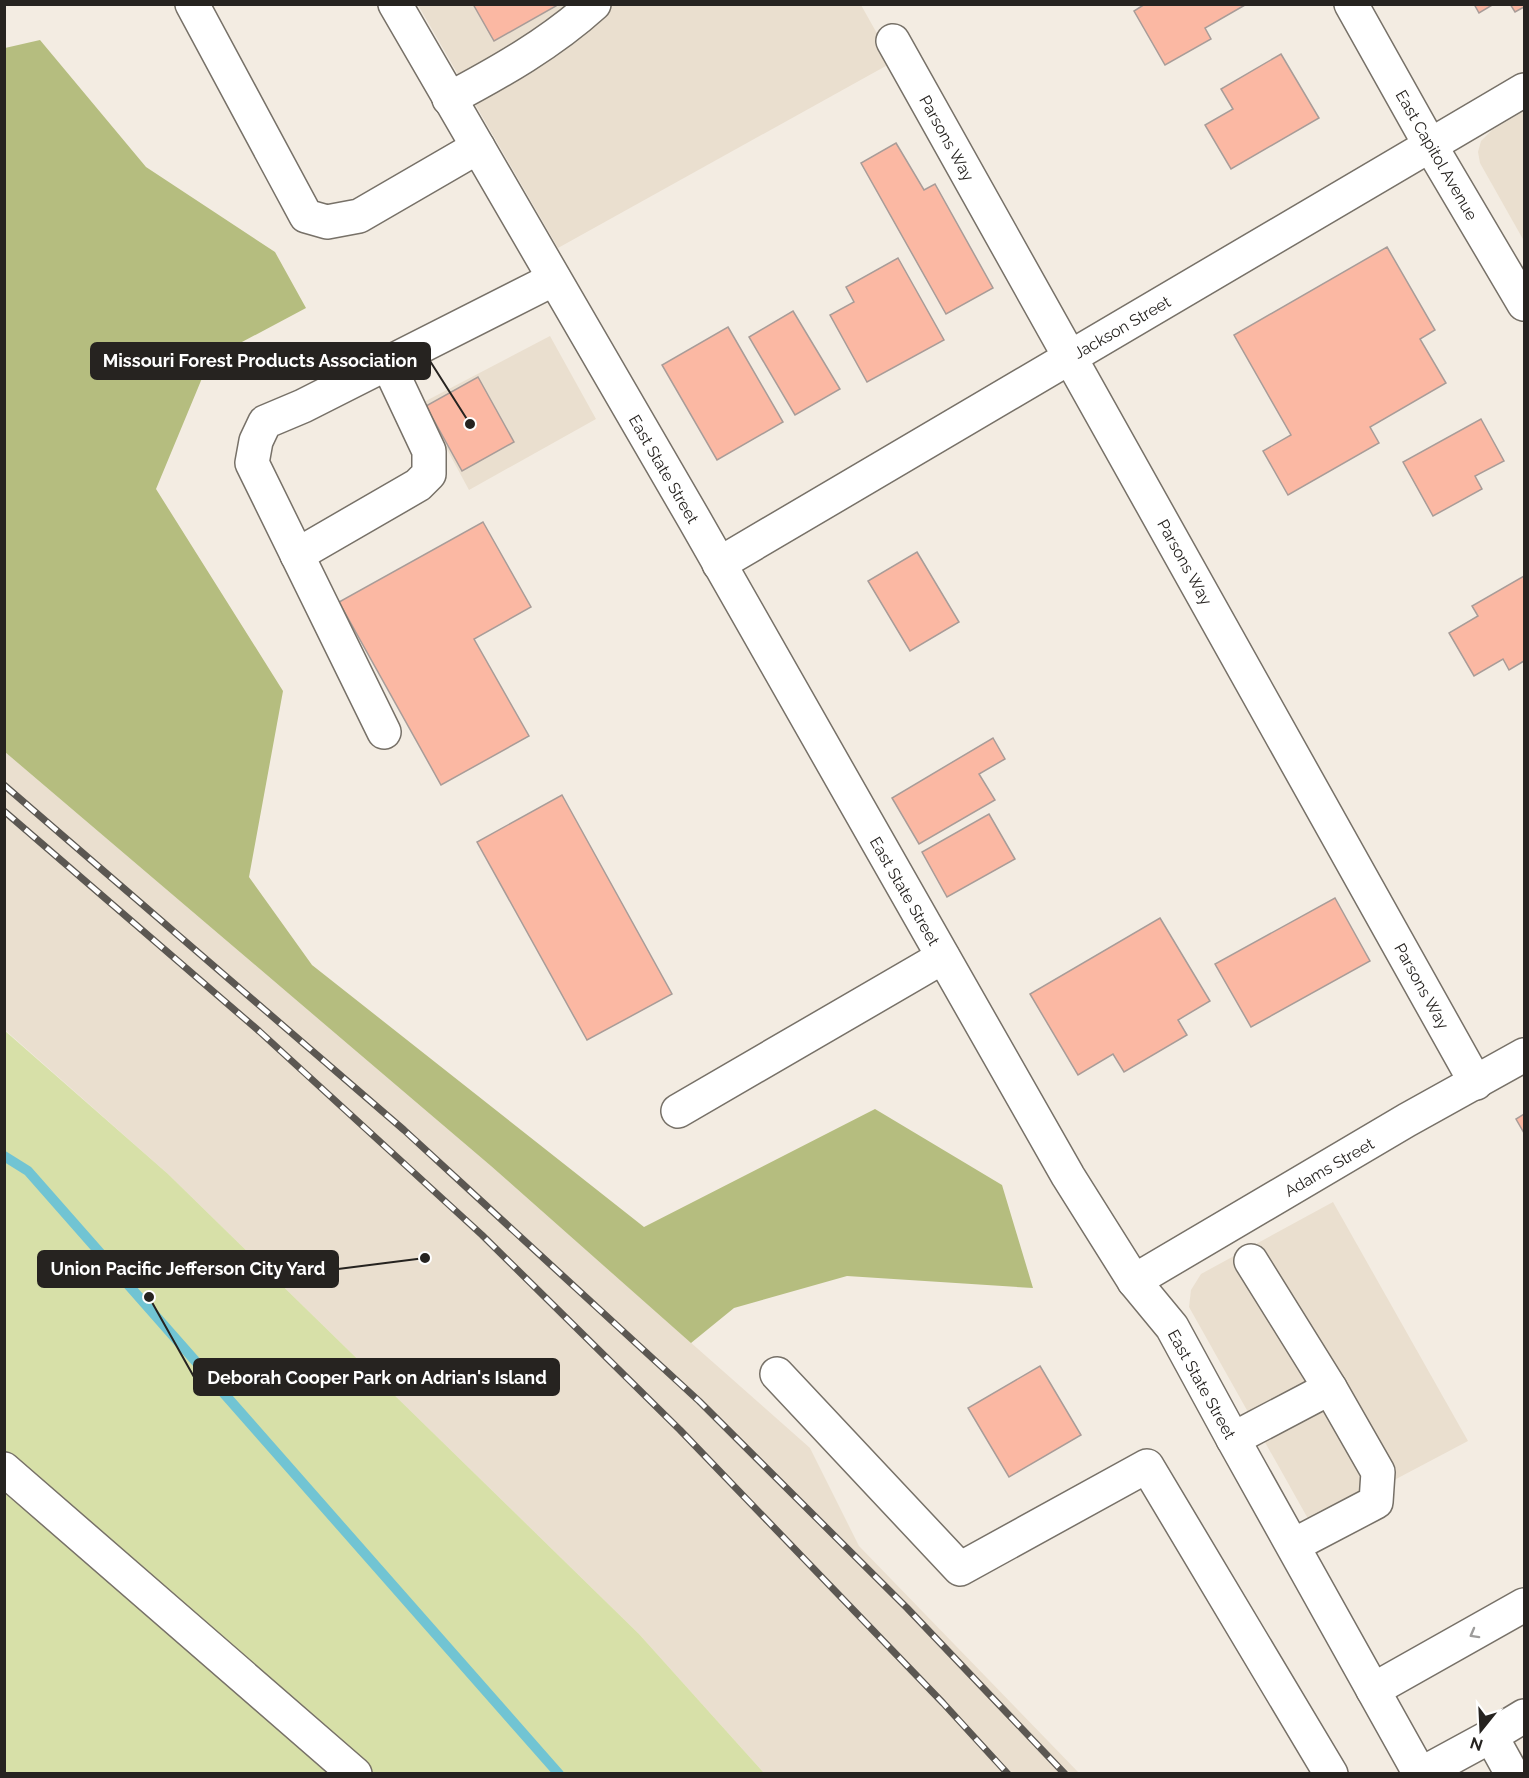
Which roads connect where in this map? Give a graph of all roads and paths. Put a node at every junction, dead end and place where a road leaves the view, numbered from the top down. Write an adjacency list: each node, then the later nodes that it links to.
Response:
1 (192, 4): 9 (street)
2 (395, 4): 7 (street, East State Street)
3 (594, 4): 7 (street)
4 (1351, 4): 8 (street, East Capitol Avenue)
5 (893, 41): 12 (street, Parsons Way)
6 (1524, 90): 8 (street, Jackson Street)
7 (449, 99): 9 (street, East State Street)
8 (1430, 145): 11 (street, East Capitol Avenue); 12 (street, Jackson Street)
9 (478, 147): 10 (street, East State Street)
10 (554, 279): 13 (street); 15 (street, East State Street)
11 (1524, 304)
12 (1070, 358): 15 (street, Jackson Street); 19 (street, Parsons Way)
13 (388, 364): 14 (street); 14 (street)
14 (297, 555): 16 (street)
15 (719, 564): 17 (street, East State Street)
16 (384, 732)
17 (943, 957): 20 (street); 22 (street, East State Street)
18 (1524, 1055): 19 (street, Adams Street)
19 (1476, 1083): 22 (street, Adams Street)
20 (678, 1111)
21 (1251, 1262): 24 (street)
22 (1134, 1281): 25 (street, East State Street)
23 (777, 1374): 33 (street)
24 (1330, 1388): 25 (street); 27 (street)
25 (1233, 1439): 27 (street, East State Street)
26 (4, 1469): 32 (street)
27 (1294, 1545): 29 (street, East State Street)
28 (1524, 1605): 29 (street, one-way to 29)
29 (1373, 1690): 34 (street, East State Street)
30 (1524, 1716): 31 (street)
31 (1491, 1736): 34 (street); 35 (street)
32 (356, 1773)
33 (1331, 1773)
34 (1420, 1773)
35 (1512, 1773)

